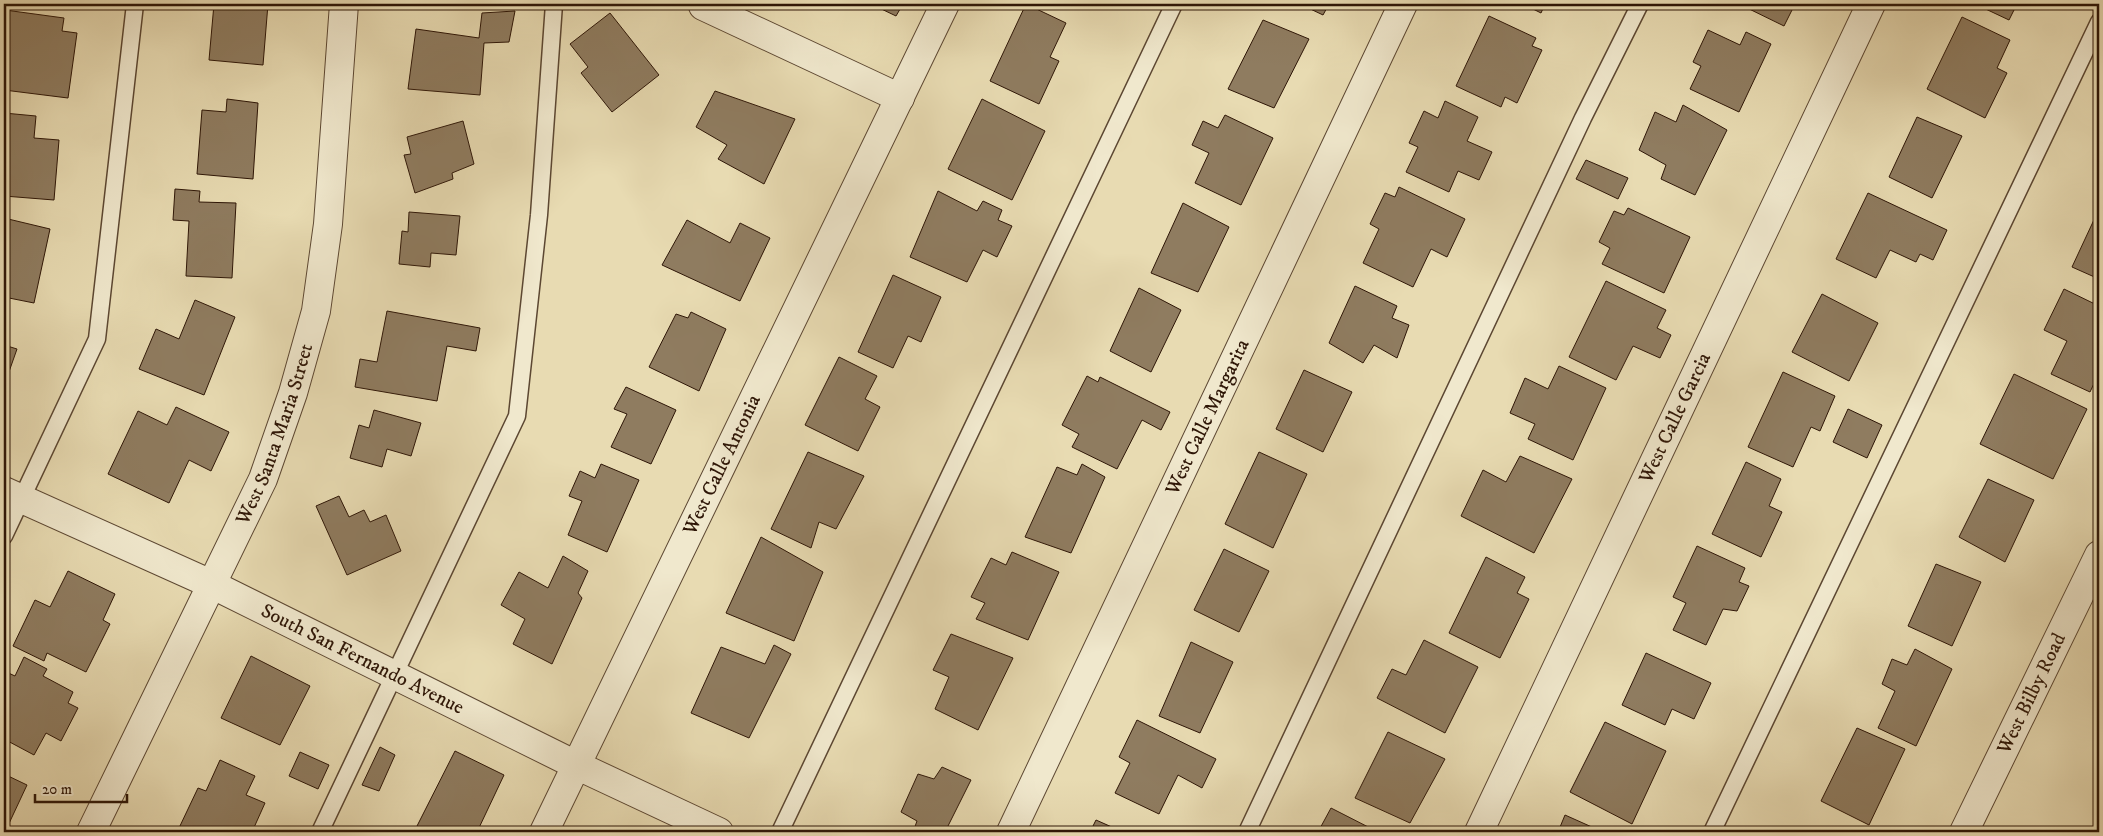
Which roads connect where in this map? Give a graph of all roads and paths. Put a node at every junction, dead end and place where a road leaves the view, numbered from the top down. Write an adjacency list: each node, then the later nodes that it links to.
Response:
1 (135, 4): 12 (lane)
2 (344, 4): 15 (street, West Santa Maria Street)
3 (554, 4): 16 (lane)
4 (944, 4): 11 (street, West Calle Antonia)
5 (1174, 4): 22 (lane)
6 (1403, 4): 23 (street, West Calle Margarita)
7 (1640, 4): 24 (lane)
8 (1870, 4): 25 (street, West Calle Garcia)
9 (703, 6): 11 (street)
10 (2099, 22): 26 (lane)
11 (900, 98): 17 (street, West Calle Antonia)
12 (13, 495): 13 (lane); 15 (street, South San Fernando Avenue)
13 (4, 536)
14 (2099, 555): 27 (street, West Bilby Road)
15 (211, 584): 16 (street, South San Fernando Avenue); 18 (street, West Santa Maria Street)
16 (394, 675): 17 (street, South San Fernando Avenue); 19 (lane)
17 (576, 765): 20 (street, West Calle Antonia); 21 (street, South San Fernando Avenue)
18 (91, 832)
19 (320, 832)
20 (544, 832)
21 (719, 832)
22 (780, 832)
23 (1011, 832)
24 (1247, 832)
25 (1478, 832)
26 (1712, 832)
27 (1964, 832)

